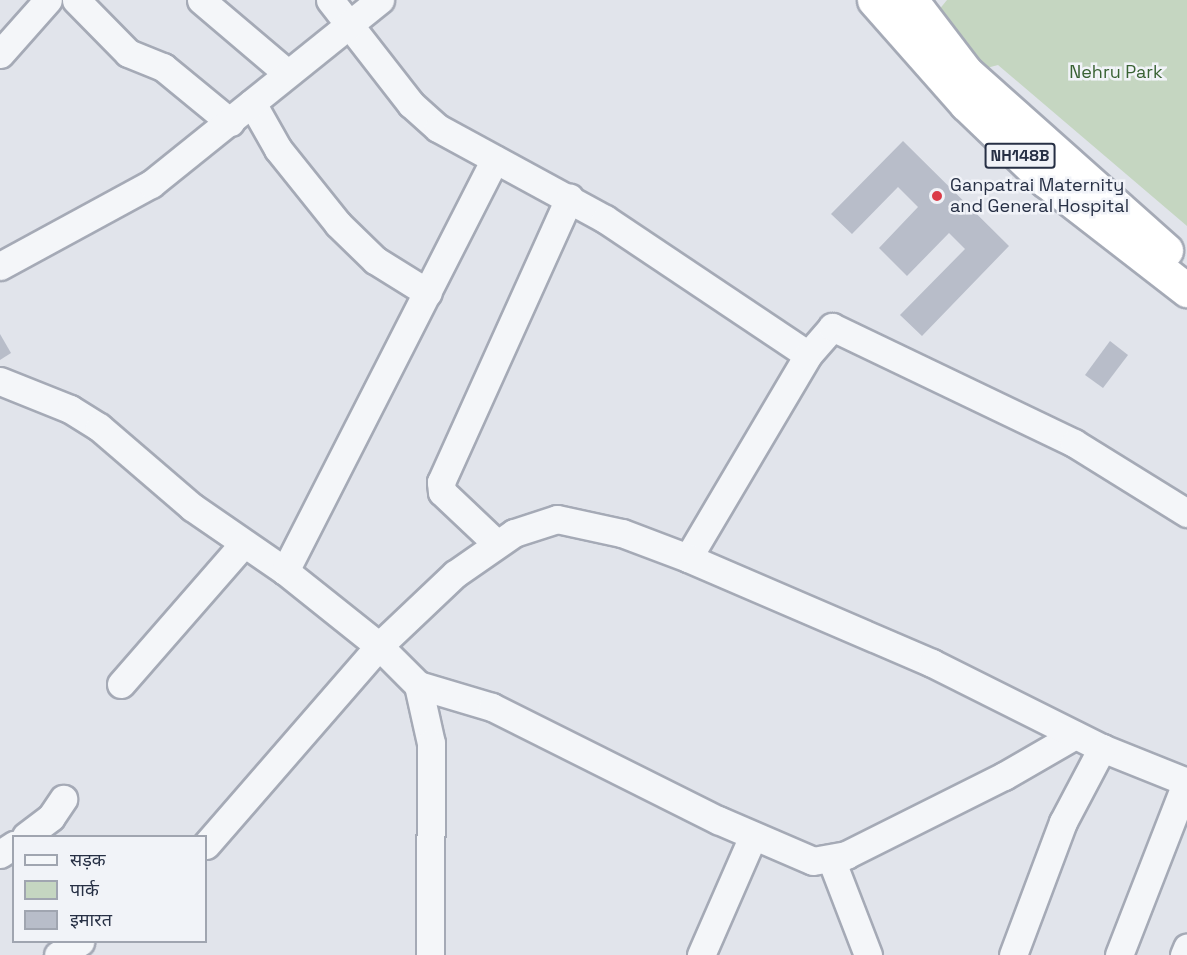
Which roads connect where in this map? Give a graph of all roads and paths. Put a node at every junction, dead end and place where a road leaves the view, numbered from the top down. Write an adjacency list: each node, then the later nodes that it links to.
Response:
1 (48, 0): 9 (street)
2 (76, 0): 12 (street)
3 (201, 0): 10 (street)
4 (330, 0): 8 (street)
5 (380, 0): 8 (street)
6 (874, 0): 17 (highway, NH148B)
7 (910, 0): 16 (highway, NH148B)
8 (348, 23): 10 (street); 13 (street)
9 (0, 54)
10 (287, 73): 11 (street)
11 (252, 104): 12 (street); 18 (street)
12 (230, 123): 15 (street)
13 (495, 159): 14 (street); 18 (street)
14 (569, 198): 19 (street); 22 (street)
15 (0, 266)
16 (1187, 269)
17 (1187, 290)
18 (428, 293): 25 (street)
19 (808, 355): 21 (street); 24 (street)
20 (0, 381): 23 (street)
21 (1187, 513)
22 (496, 543): 24 (street); 26 (street)
23 (243, 544): 25 (street); 27 (street)
24 (688, 558): 29 (street)
25 (285, 571): 26 (street)
26 (379, 646): 28 (street); 35 (street)
27 (121, 684)
28 (418, 685): 34 (street); 40 (street)
29 (1075, 735): 30 (street); 36 (street)
30 (1102, 748): 31 (street); 43 (street)
31 (1187, 782): 44 (street)
32 (63, 799): 33 (street)
33 (28, 835)
34 (753, 836): 36 (street); 41 (street)
35 (207, 844)
36 (831, 860): 42 (street)
37 (77, 943): 39 (street)
38 (1187, 948): 45 (street)
39 (58, 955)
40 (430, 955)
41 (701, 955)
42 (868, 955)
43 (1013, 955)
44 (1119, 955)
45 (1184, 955)

